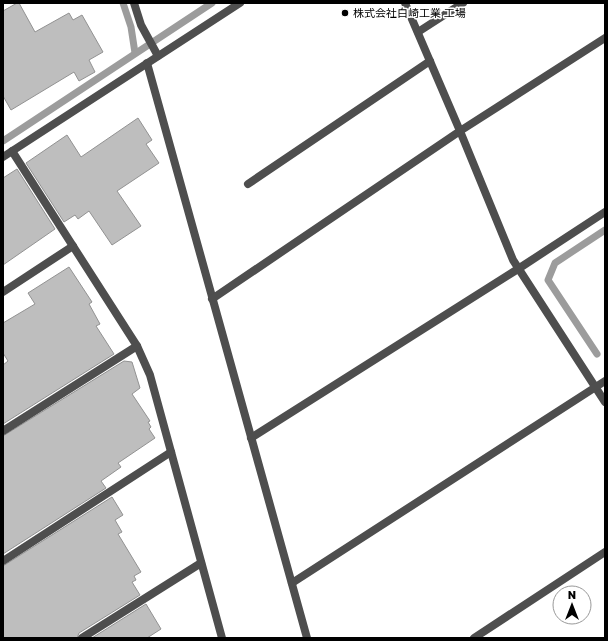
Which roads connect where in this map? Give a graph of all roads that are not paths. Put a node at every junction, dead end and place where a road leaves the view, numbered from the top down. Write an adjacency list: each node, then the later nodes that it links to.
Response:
1 (134, 3): 7 (street)
2 (240, 3): 7 (street)
3 (406, 3): 5 (street)
4 (463, 3): 5 (street)
5 (418, 32): 8 (street)
6 (605, 38): 10 (street)
7 (156, 53): 9 (street)
8 (430, 62): 10 (street); 13 (street)
9 (147, 63): 11 (street); 18 (street)
10 (460, 131): 16 (street); 18 (street)
11 (12, 151): 12 (street); 15 (street)
12 (3, 157)
13 (248, 184)
14 (605, 212): 16 (street)
15 (73, 246): 17 (street); 19 (street)
16 (518, 268): 21 (street); 24 (street)
17 (3, 292)
18 (212, 299): 24 (street)
19 (137, 346): 23 (street); 25 (street)
20 (605, 381): 21 (street)
21 (595, 387): 22 (street); 29 (street)
22 (605, 402)
23 (3, 431)
24 (251, 438): 29 (street)
25 (171, 452): 27 (street); 28 (street)
26 (605, 552): 33 (street)
27 (3, 561)
28 (201, 563): 30 (street); 31 (street)
29 (292, 583): 32 (street)
30 (82, 638)
31 (222, 638)
32 (307, 638)
33 (474, 638)

